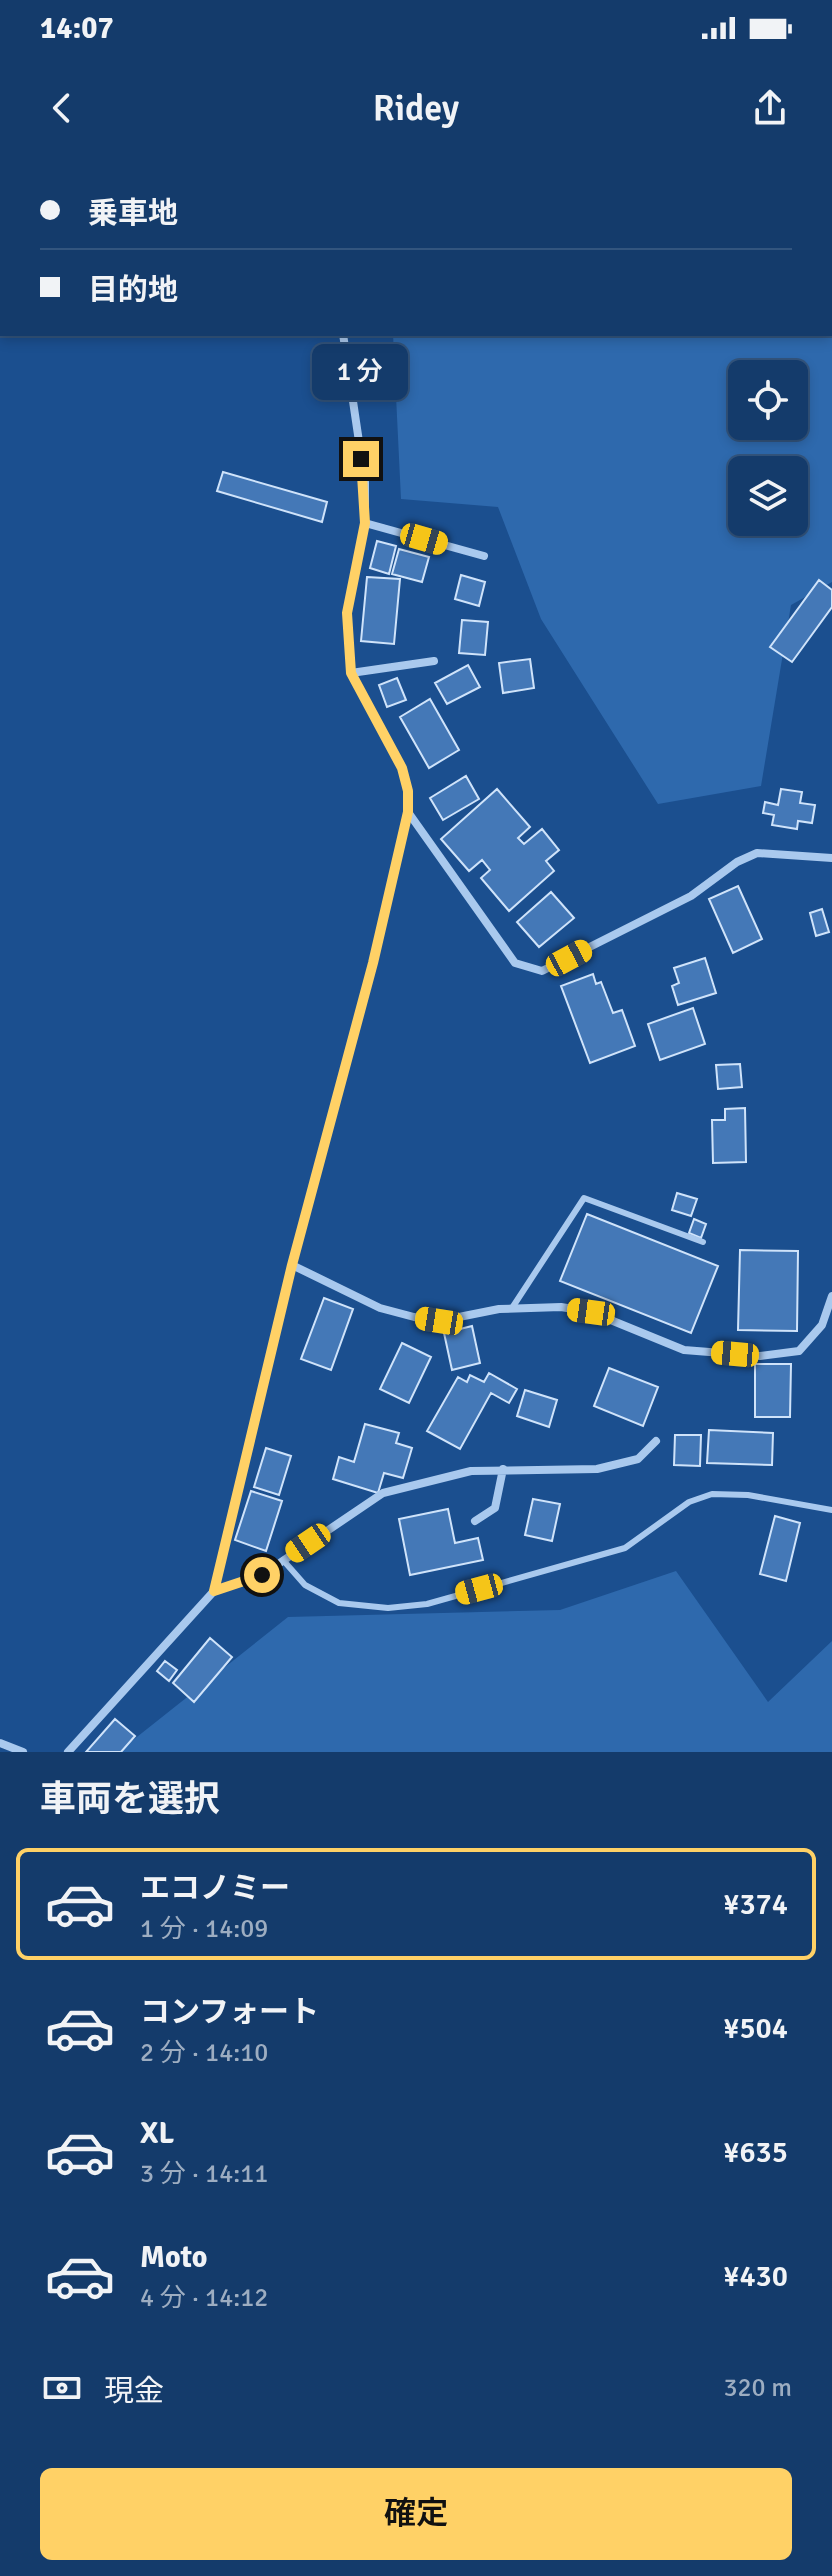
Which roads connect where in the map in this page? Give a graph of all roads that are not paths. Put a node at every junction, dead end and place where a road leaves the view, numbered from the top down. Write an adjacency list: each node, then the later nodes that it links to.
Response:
1 (343, 336): 2 (street)
2 (365, 523): 3 (street); 5 (street)
3 (484, 556)
4 (434, 661): 5 (street)
5 (351, 673): 6 (street)
6 (408, 812): 7 (street); 9 (street)
7 (832, 858)
8 (703, 1242): 11 (lane)
9 (292, 1265): 11 (street); 17 (street)
10 (832, 1296): 11 (street)
11 (512, 1308)
12 (656, 1441): 13 (street)
13 (503, 1469): 15 (street); 16 (street)
14 (832, 1510): 16 (lane)
15 (475, 1521)
16 (283, 1560): 17 (street)
17 (214, 1591): 20 (street)
18 (0, 1743): 19 (street)
19 (23, 1752)
20 (68, 1752)

